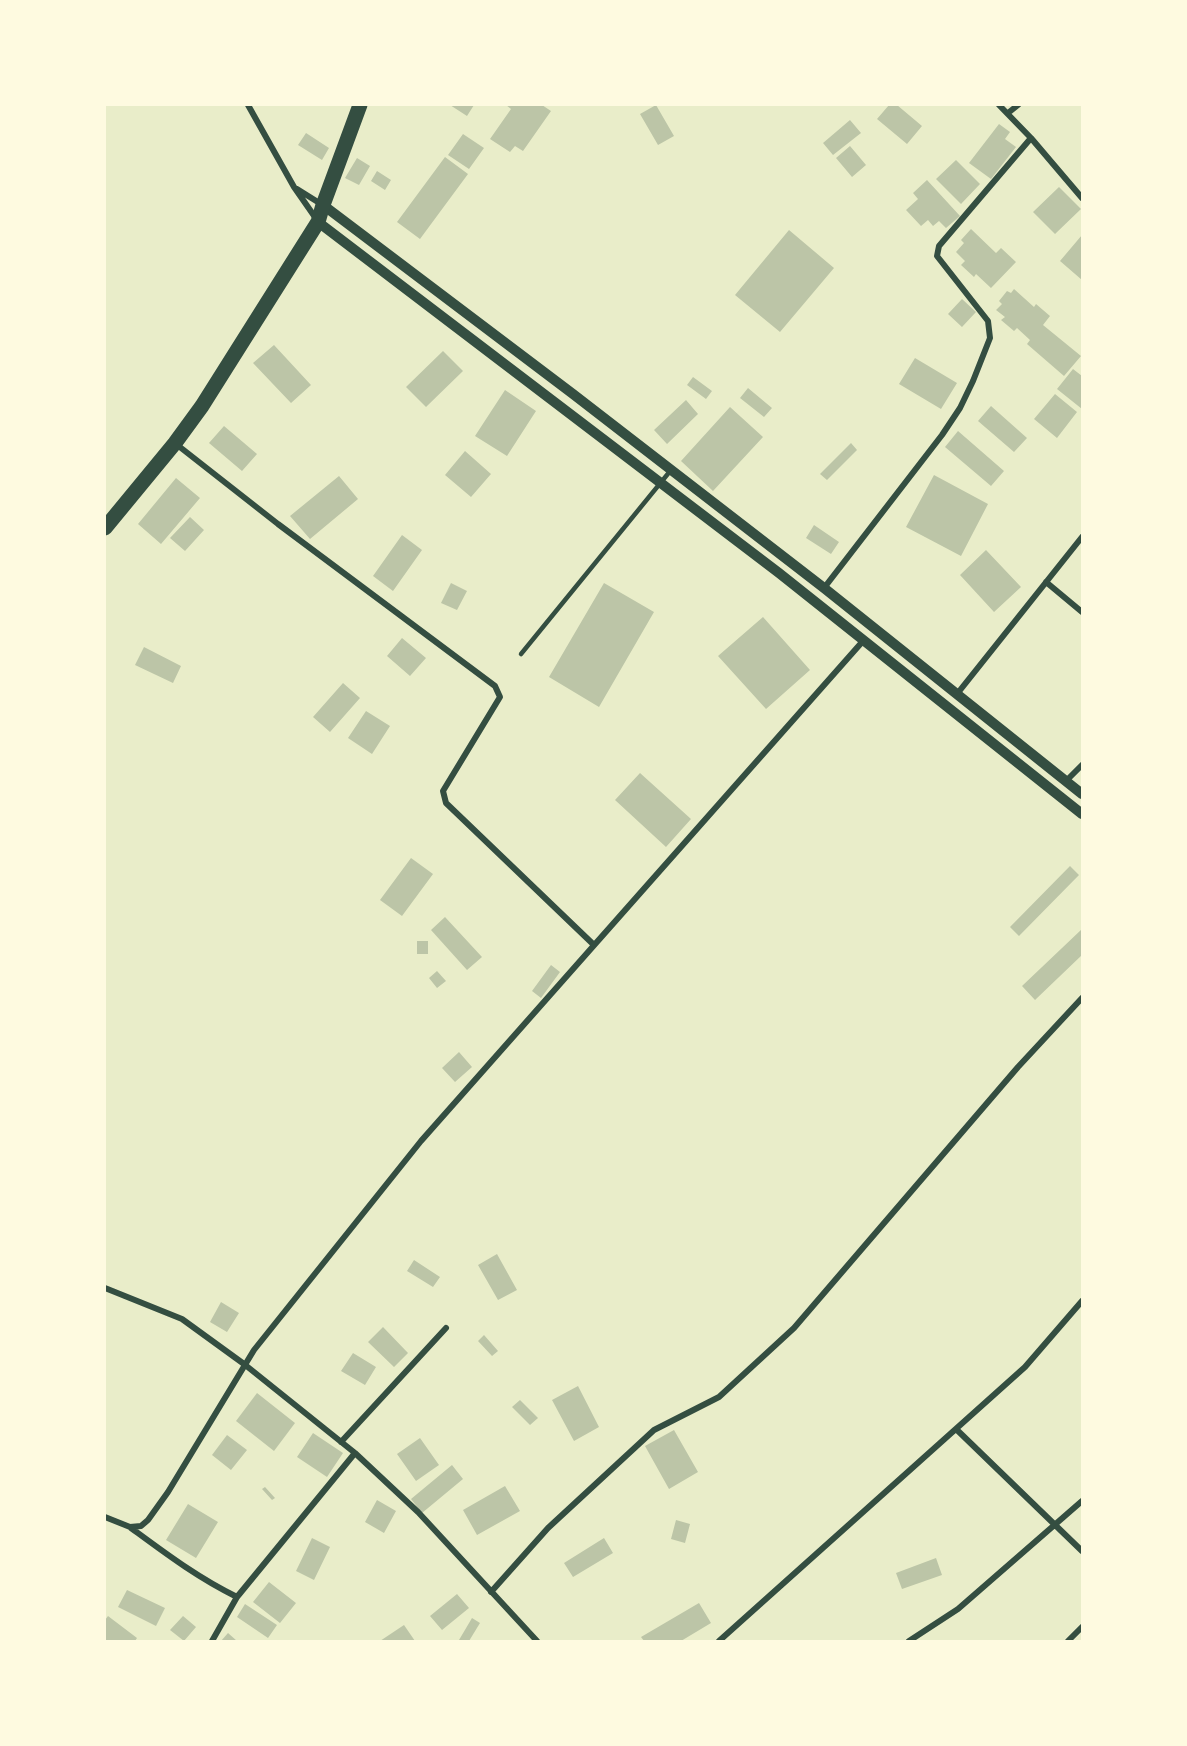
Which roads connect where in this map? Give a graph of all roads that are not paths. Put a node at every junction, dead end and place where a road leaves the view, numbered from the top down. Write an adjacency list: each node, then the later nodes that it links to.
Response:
1 (248, 105): 7 (street)
2 (360, 105): 9 (highway)
3 (999, 105): 5 (street)
4 (1018, 105): 5 (street)
5 (1008, 112): 6 (street)
6 (1031, 138): 8 (street); 17 (street)
7 (294, 187): 9 (street); 10 (street)
8 (1082, 198)
9 (323, 205): 10 (highway); 12 (street)
10 (318, 222): 11 (highway); 13 (street)
11 (175, 444): 14 (highway); 26 (street)
12 (671, 470): 13 (lane); 17 (street)
13 (661, 484): 19 (street); 20 (lane)
14 (105, 528)
15 (1082, 537): 16 (street)
16 (1046, 582): 18 (street); 21 (street)
17 (824, 588): 21 (street)
18 (1082, 612)
19 (864, 641): 25 (street); 26 (street)
20 (521, 654)
21 (957, 694): 23 (street)
22 (1082, 765): 23 (street)
23 (1066, 781): 24 (street)
24 (1082, 794)
25 (1082, 814)
26 (594, 945): 31 (street)
27 (1082, 998): 40 (street)
28 (105, 1288): 31 (street)
29 (1082, 1300): 32 (street)
30 (446, 1328): 33 (street)
31 (244, 1364): 33 (street); 38 (street)
32 (956, 1429): 37 (street); 45 (street)
33 (341, 1442): 34 (street)
34 (355, 1454): 40 (street); 41 (street)
35 (1082, 1501): 37 (street)
36 (105, 1517): 38 (street)
37 (1055, 1525): 39 (street); 46 (street)
38 (130, 1527): 41 (street)
39 (1082, 1551)
40 (491, 1592): 44 (street)
41 (237, 1597): 43 (street)
42 (1082, 1627): 47 (street)
43 (212, 1641)
44 (537, 1641)
45 (719, 1641)
46 (909, 1641)
47 (1068, 1641)

